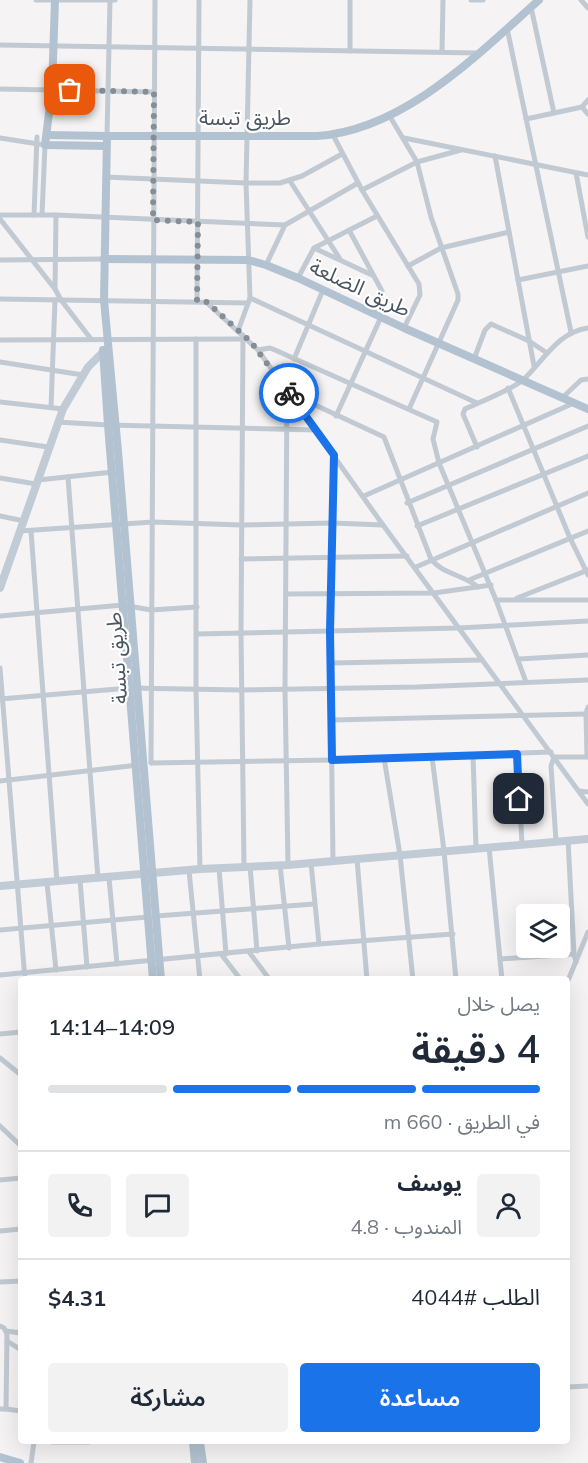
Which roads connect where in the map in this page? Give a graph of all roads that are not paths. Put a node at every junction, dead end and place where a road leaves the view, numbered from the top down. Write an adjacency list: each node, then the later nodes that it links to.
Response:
1 (36, 0): 2 (street)
2 (55, 0): 3 (street); 17 (main road)
3 (112, 0): 18 (street)
4 (154, 0): 19 (street)
5 (199, 0): 20 (street)
6 (250, 0): 21 (street)
7 (350, 0): 22 (street)
8 (443, 0): 23 (street)
9 (471, 0): 10 (street)
10 (483, 0)
11 (539, 0): 13 (main road, طريق تبسة)
12 (581, 0): 14 (street)
13 (531, 7): 15 (main road, طريق تبسة); 31 (street)
14 (588, 8)
15 (507, 28): 24 (main road, طريق تبسة); 34 (street)
16 (0, 45): 17 (street)
17 (54, 46): 18 (street); 26 (main road)
18 (109, 47): 19 (street); 27 (street)
19 (154, 48): 20 (street); 28 (street)
20 (198, 48): 21 (street); 38 (street)
21 (248, 49): 22 (street); 39 (street)
22 (350, 51): 23 (street)
23 (442, 52): 24 (street)
24 (479, 53): 33 (main road, طريق تبسة)
25 (0, 89): 26 (street)
26 (52, 89): 27 (street); 42 (main road)
27 (109, 92): 28 (street); 36 (street)
28 (154, 92): 37 (street)
29 (588, 100): 30 (street)
30 (582, 107): 31 (street); 32 (street)
31 (554, 113): 34 (street)
32 (588, 114)
33 (389, 115): 35 (main road, طريق تبسة); 41 (street)
34 (526, 119): 48 (street)
35 (333, 135): 39 (main road, طريق تبسة); 45 (street)
36 (106, 136): 37 (main road, طريق تبسة); 42 (main road); 43 (main road, طريق تبسة)
37 (154, 136): 38 (main road, طريق تبسة); 52 (street)
38 (199, 136): 39 (main road, طريق تبسة); 53 (street)
39 (246, 136): 55 (street)
40 (0, 138): 42 (street)
41 (404, 138): 44 (street); 47 (street)
42 (41, 140): 43 (main road); 59 (street); 60 (street)
43 (106, 146): 51 (main road, طريق تبسة)
44 (462, 150): 46 (street); 47 (street)
45 (342, 154): 54 (street); 56 (street)
46 (495, 156): 48 (street); 70 (street)
47 (417, 162): 57 (street); 74 (street)
48 (535, 164): 49 (street); 86 (street)
49 (576, 173): 50 (street); 71 (street)
50 (588, 175)
51 (105, 177): 52 (street); 64 (main road, طريق تبسة)
52 (154, 180): 53 (street); 65 (street)
53 (198, 181): 55 (street); 66 (street)
54 (290, 181): 55 (street); 58 (street)
55 (246, 183): 67 (street)
56 (358, 183): 57 (street); 58 (street)
57 (362, 190): 62 (street)
58 (309, 211): 68 (street); 72 (street)
59 (34, 215): 60 (street); 63 (street)
60 (42, 215): 61 (street)
61 (56, 215): 64 (street); 76 (street)
62 (377, 216): 69 (street); 84 (street)
63 (0, 217): 75 (street)
64 (105, 218): 65 (street); 77 (main road, طريق تبسة)
65 (153, 220): 66 (street); 80 (street)
66 (198, 222): 67 (street); 82 (street)
67 (247, 223): 68 (street); 81 (street)
68 (285, 225): 83 (street)
69 (349, 230): 72 (street); 87 (street)
70 (509, 232): 74 (street); 89 (street)
71 (588, 237)
72 (327, 241): 73 (street); 78 (street)
73 (314, 248): 78 (street); 88 (street)
74 (441, 248): 84 (street); 112 (street)
75 (30, 259): 76 (street); 79 (street); 90 (street)
76 (56, 259): 77 (street); 90 (street)
77 (104, 259): 80 (main road, طريق الضلعة); 94 (main road, طريق تبسة)
78 (340, 259): 87 (street)
79 (0, 260)
80 (153, 260): 82 (main road, طريق الضلعة); 96 (street)
81 (248, 260): 82 (main road, طريق الضلعة); 83 (main road, طريق الضلعة); 95 (street)
82 (197, 261): 97 (street)
83 (266, 265): 88 (main road, طريق الضلعة)
84 (408, 266): 101 (street)
85 (588, 266): 86 (street)
86 (558, 272): 89 (street); 103 (street)
87 (374, 276): 99 (street)
88 (298, 278): 91 (main road, طريق الضلعة)
89 (518, 280): 110 (street)
90 (55, 289): 93 (street)
91 (323, 290): 99 (main road, طريق الضلعة); 100 (street)
92 (0, 300): 93 (street)
93 (58, 300): 94 (street); 105 (street); 106 (street)
94 (104, 300): 96 (street); 111 (main road, طريق تبسة)
95 (249, 300): 98 (street); 100 (street); 104 (street)
96 (152, 301): 97 (street); 107 (street)
97 (197, 301): 98 (street)
98 (207, 302): 104 (street)
99 (377, 315): 101 (main road, طريق الضلعة); 114 (street)
100 (308, 324): 114 (street); 116 (street)
101 (404, 328): 112 (main road, طريق الضلعة)
102 (588, 328): 103 (street)
103 (572, 332): 115 (street)
104 (241, 335): 108 (street); 113 (street); 144 (street)
105 (54, 339): 106 (street); 109 (street); 120 (street)
106 (92, 339): 111 (street)
107 (152, 339): 108 (street); 111 (street); 140 (street)
108 (196, 339): 143 (street)
109 (0, 340)
110 (529, 341): 115 (street); 117 (street); 119 (street)
111 (106, 343): 121 (street); 139 (main road, طريق تبسة)
112 (438, 344): 117 (main road, طريق الضلعة); 122 (street)
113 (258, 350): 116 (street); 127 (street)
114 (366, 351): 122 (street); 125 (street)
115 (547, 353): 119 (street)
116 (294, 359): 125 (street)
117 (474, 359): 124 (main road, طريق الضلعة)
118 (0, 362): 120 (street)
119 (534, 366): 124 (street)
120 (53, 370): 121 (street); 133 (street)
121 (83, 375): 134 (street)
122 (424, 378): 131 (street); 135 (street)
123 (588, 379): 128 (street)
124 (523, 381): 126 (street); 128 (main road, طريق الضلعة)
125 (351, 383): 135 (street); 137 (street)
126 (508, 388): 131 (street); 141 (street)
127 (286, 389): 129 (street); 145 (street)
128 (562, 398): 132 (main road, طريق الضلعة)
129 (293, 399): 137 (street); 146 (street)
130 (0, 402): 133 (street)
131 (477, 403): 149 (street)
132 (574, 403): 136 (main road, طريق الضلعة); 141 (street)
133 (51, 407): 134 (street)
134 (63, 409): 138 (street)
135 (409, 409): 153 (street)
136 (588, 409)
137 (336, 416): 158 (street)
138 (57, 422): 139 (street); 148 (street)
139 (112, 425): 140 (street); 154 (main road, طريق تبسة); 169 (main road, طريق تبسة)
140 (153, 425): 143 (street); 168 (street)
141 (523, 426): 149 (street); 150 (street)
142 (588, 426): 150 (street)
143 (197, 427): 144 (street); 170 (street)
144 (242, 429): 145 (street); 173 (street)
145 (286, 430): 146 (street); 172 (street)
146 (316, 430): 151 (street)
147 (0, 440): 148 (street)
148 (48, 447): 159 (street)
149 (477, 447): 153 (street)
150 (534, 449): 155 (street); 160 (street)
151 (334, 455): 162 (street); 171 (street)
152 (588, 456): 155 (street)
153 (439, 463): 158 (street); 160 (street)
154 (112, 472): 156 (street); 169 (main road, طريق تبسة)
155 (544, 474): 164 (street); 165 (street)
156 (68, 477): 159 (street); 176 (street)
157 (0, 478): 159 (street)
158 (399, 480): 162 (street); 163 (street)
159 (37, 482): 167 (street)
160 (449, 485): 163 (street); 165 (street)
161 (588, 493): 164 (street)
162 (364, 496): 174 (street)
163 (407, 503): 175 (street)
164 (557, 506): 180 (street); 181 (street)
165 (459, 510): 175 (street); 181 (street)
166 (0, 516): 167 (street)
167 (24, 521): 177 (street)
168 (153, 522): 169 (street); 170 (street); 204 (street)
169 (120, 523): 176 (street); 201 (main road, طريق تبسة)
170 (196, 523): 173 (street); 202 (street)
171 (332, 523): 172 (street); 174 (street); 184 (street)
172 (286, 524): 173 (street); 183 (street)
173 (241, 525): 185 (street)
174 (383, 525): 182 (street)
175 (417, 526): 186 (street)
176 (72, 527): 178 (street); 203 (street)
177 (20, 531): 178 (street); 190 (street)
178 (31, 531): 205 (street)
179 (588, 531): 180 (street)
180 (570, 538): 188 (street); 189 (street)
181 (472, 543): 186 (street); 189 (street)
182 (407, 556): 184 (street); 187 (street)
183 (286, 558): 184 (street); 185 (street); 196 (street)
184 (332, 558): 197 (street)
185 (241, 559): 211 (street)
186 (431, 559): 187 (street); 191 (street)
187 (416, 567): 195 (street)
188 (587, 572): 199 (street)
189 (485, 573): 191 (street); 192 (street)
190 (2, 576): 194 (street)
191 (469, 580): 193 (street)
192 (490, 585): 193 (street); 198 (street)
193 (478, 587): 195 (street)
194 (0, 588)
195 (434, 593): 197 (street); 209 (street)
196 (287, 594): 197 (street); 212 (street)
197 (331, 594): 210 (street)
198 (496, 600): 199 (street); 208 (street)
199 (512, 600): 200 (street)
200 (588, 600)
201 (127, 607): 203 (street); 204 (street); 223 (main road, طريق تبسة)
202 (197, 607): 204 (street); 213 (street)
203 (77, 610): 205 (street); 226 (street)
204 (151, 610): 227 (street)
205 (37, 612): 206 (street); 229 (street)
206 (0, 616)
207 (588, 621): 208 (street)
208 (504, 624): 209 (street); 215 (street)
209 (459, 628): 210 (street); 216 (street)
210 (330, 632): 212 (street); 217 (street)
211 (241, 633): 212 (street); 213 (street); 228 (street)
212 (285, 633): 224 (street)
213 (197, 634): 225 (street)
214 (588, 655): 215 (street)
215 (519, 659): 220 (street)
216 (481, 660): 217 (street); 221 (street)
217 (331, 663): 222 (street)
218 (0, 668): 230 (street)
219 (588, 680): 220 (street)
220 (526, 682): 221 (street)
221 (500, 684): 222 (street); 233 (street)
222 (331, 687): 224 (street); 234 (street)
223 (133, 688): 226 (street); 227 (street); 245 (main road, طريق تبسة)
224 (285, 688): 228 (street); 242 (street)
225 (196, 689): 227 (street); 228 (street); 244 (street)
226 (84, 690): 229 (street); 246 (street)
227 (151, 690): 245 (street)
228 (241, 690): 243 (street)
229 (43, 695): 230 (street); 247 (street)
230 (1, 699): 248 (street)
231 (588, 707): 232 (street)
232 (586, 714): 233 (street); 239 (street)
233 (524, 716): 234 (street); 237 (street)
234 (332, 720): 241 (street)
235 (517, 754): 236 (street); 237 (street); 256 (street)
236 (474, 755): 238 (street); 258 (street)
237 (552, 755): 239 (street); 250 (street); 255 (street)
238 (432, 757): 240 (street); 259 (street)
239 (588, 757)
240 (384, 758): 241 (street); 260 (street)
241 (332, 760): 242 (street); 262 (street)
242 (286, 761): 243 (street); 264 (street)
243 (242, 762): 244 (street); 265 (street)
244 (197, 763): 245 (street); 267 (street)
245 (143, 764): 246 (street); 269 (main road, طريق تبسة)
246 (90, 771): 247 (street); 271 (street)
247 (49, 775): 248 (street); 273 (street)
248 (9, 780): 249 (street); 275 (street)
249 (0, 781)
250 (579, 791): 251 (street); 252 (street)
251 (588, 792)
252 (588, 804)
253 (588, 839): 254 (street)
254 (568, 840): 255 (street); 297 (street)
255 (556, 841): 256 (street)
256 (522, 844): 257 (street)
257 (489, 847): 258 (street); 299 (street)
258 (476, 848): 259 (street)
259 (444, 851): 260 (street); 289 (street)
260 (400, 855): 261 (street); 290 (street)
261 (357, 859): 262 (street); 291 (street)
262 (333, 861): 263 (street)
263 (311, 863): 264 (street); 277 (street)
264 (284, 865): 265 (street); 278 (street)
265 (247, 866): 266 (street); 279 (street)
266 (219, 868): 267 (street); 280 (street)
267 (200, 869): 268 (street)
268 (189, 871): 269 (street); 281 (street)
269 (149, 875): 270 (street); 282 (main road, طريق تبسة)
270 (109, 878): 271 (street); 283 (street)
271 (98, 879): 272 (street)
272 (80, 880): 273 (street); 284 (street)
273 (57, 882): 274 (street)
274 (47, 883): 275 (street); 285 (street)
275 (17, 884): 276 (street); 286 (street)
276 (0, 886)
277 (314, 904): 278 (street); 292 (street)
278 (284, 907): 279 (street); 293 (street)
279 (254, 908): 280 (street); 294 (street)
280 (222, 911): 281 (street); 296 (street)
281 (193, 914): 282 (street); 298 (street)
282 (152, 917): 283 (street); 300 (main road, طريق تبسة)
283 (113, 921): 284 (street); 302 (street)
284 (83, 923): 285 (street); 303 (street)
285 (51, 926): 286 (street); 304 (street)
286 (21, 928): 287 (street); 305 (street)
287 (0, 930)
288 (588, 932): 301 (street)
289 (453, 934): 290 (street); 315 (street)
290 (409, 938): 291 (street); 314 (street)
291 (363, 940): 292 (street); 313 (street)
292 (319, 944): 293 (street)
293 (289, 948): 294 (street)
294 (257, 951): 295 (street)
295 (249, 952): 296 (street); 312 (street)
296 (224, 954): 298 (street); 311 (street)
297 (574, 954): 299 (street); 301 (street)
298 (198, 956): 300 (street); 310 (street)
299 (500, 959): 316 (street)
300 (155, 961): 302 (street); 308 (main road, طريق تبسة); 309 (main road, طريق تبسة)
301 (576, 962): 317 (street)
302 (117, 964): 303 (street)
303 (87, 967): 304 (street)
304 (56, 970): 305 (street)
305 (25, 972): 306 (street); 307 (street)
306 (0, 975)
307 (25, 976)
308 (153, 976)
309 (160, 976)
310 (200, 976)
311 (238, 976)
312 (267, 976)
313 (367, 976)
314 (413, 976)
315 (456, 976)
316 (502, 976)
317 (570, 976)
318 (18, 1032): 319 (street)
319 (0, 1035)
320 (0, 1058): 321 (street)
321 (18, 1073)
322 (0, 1126): 323 (street)
323 (18, 1143)
324 (18, 1179): 325 (street)
325 (0, 1180)
326 (18, 1229): 327 (street)
327 (0, 1231)
328 (18, 1281): 329 (street)
329 (0, 1282)
330 (0, 1326): 331 (street)
331 (6, 1331): 332 (street); 333 (street)
332 (18, 1333)
333 (6, 1341): 334 (street); 337 (street)
334 (18, 1348)
335 (588, 1386): 336 (street)
336 (570, 1387)
337 (3, 1409): 338 (street)
338 (18, 1412)
339 (34, 1444): 344 (street)
340 (200, 1444): 345 (main road)
341 (200, 1444): 346 (main road)
342 (0, 1457): 343 (main road)
343 (20, 1463)
344 (31, 1463)
345 (195, 1463)
346 (203, 1463)

